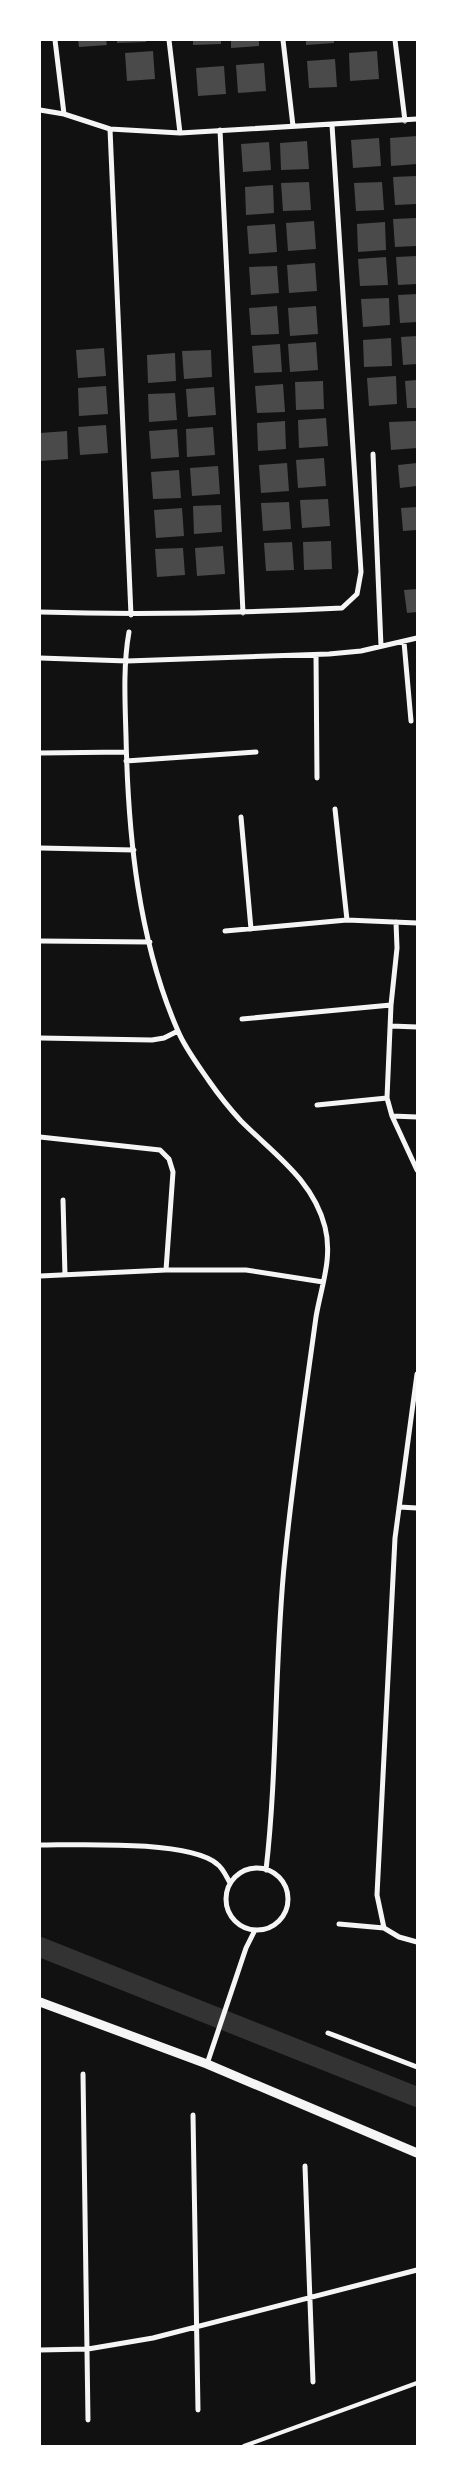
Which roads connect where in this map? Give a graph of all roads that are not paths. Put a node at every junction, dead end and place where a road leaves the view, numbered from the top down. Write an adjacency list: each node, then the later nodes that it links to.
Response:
1 (55, 40): 6 (street)
2 (169, 40): 13 (street)
3 (283, 40): 10 (street)
4 (395, 40): 8 (street)
5 (40, 110): 6 (street)
6 (64, 114): 11 (street)
7 (417, 119): 8 (street)
8 (405, 121): 9 (street)
9 (332, 125): 10 (street); 16 (street)
10 (293, 126): 12 (street)
11 (110, 129): 13 (street); 17 (street)
12 (220, 130): 13 (street); 16 (street)
13 (180, 133)
14 (373, 454): 21 (street)
15 (40, 612): 17 (street)
16 (243, 613): 17 (street)
17 (131, 615)
18 (129, 632): 24 (street)
19 (417, 638): 20 (street)
20 (404, 642): 21 (street); 25 (street)
21 (381, 646): 22 (street)
22 (316, 655): 24 (street); 30 (street)
23 (40, 658): 24 (street)
24 (126, 661): 26 (street)
25 (411, 721)
26 (126, 752): 28 (street); 29 (street)
27 (256, 752): 29 (street)
28 (40, 753)
29 (126, 761): 34 (street)
30 (317, 778)
31 (335, 809): 35 (street)
32 (241, 816): 38 (street)
33 (40, 848): 34 (street)
34 (134, 850): 41 (street)
35 (347, 920): 36 (street); 38 (street)
36 (396, 922): 37 (street); 42 (street)
37 (417, 923)
38 (251, 929): 39 (street)
39 (225, 931)
40 (40, 941): 41 (street)
41 (150, 942): 46 (street)
42 (392, 1005): 43 (street); 44 (street)
43 (242, 1019)
44 (390, 1026): 45 (street); 48 (street)
45 (417, 1027)
46 (178, 1031): 47 (street); 58 (street)
47 (40, 1038)
48 (387, 1098): 49 (street); 50 (street)
49 (317, 1105)
50 (392, 1116): 51 (street); 53 (street)
51 (417, 1117)
52 (40, 1137): 55 (street)
53 (417, 1170)
54 (63, 1200): 56 (street)
55 (166, 1270): 56 (street); 58 (street)
56 (65, 1275): 57 (street)
57 (40, 1276)
58 (323, 1282): 64 (street)
59 (417, 1374): 60 (street)
60 (415, 1396): 61 (street)
61 (399, 1507): 62 (street); 67 (street)
62 (417, 1508)
63 (40, 1846): 65 (street)
64 (266, 1870): 65 (street); 68 (street)
65 (230, 1883): 68 (street)
66 (339, 1924): 67 (street)
67 (384, 1928): 69 (street)
68 (255, 1930): 72 (street)
69 (417, 1942)
70 (40, 2002): 72 (street)
71 (328, 2033): 73 (street)
72 (207, 2064): 76 (street)
73 (417, 2067)
74 (83, 2074): 81 (street)
75 (193, 2115): 80 (street)
76 (417, 2153)
77 (305, 2166): 79 (street)
78 (417, 2270): 79 (street)
79 (308, 2298): 80 (street); 83 (street)
80 (196, 2327): 81 (street); 85 (street)
81 (88, 2349): 82 (street); 86 (street)
82 (40, 2350)
83 (313, 2382)
84 (417, 2383): 87 (lane)
85 (198, 2410)
86 (88, 2420)
87 (244, 2446)

